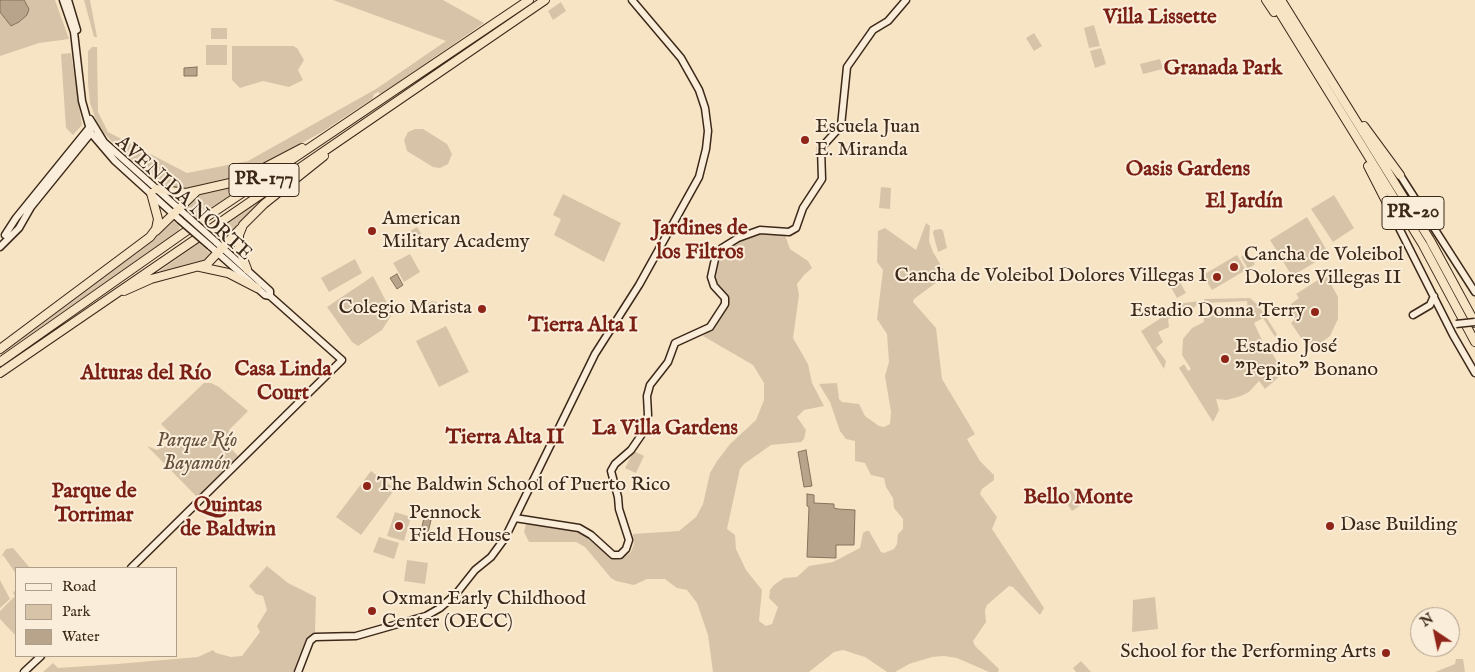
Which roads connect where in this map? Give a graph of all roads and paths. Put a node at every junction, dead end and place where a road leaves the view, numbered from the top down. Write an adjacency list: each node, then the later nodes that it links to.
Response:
1 (63, 0): 14 (street, AVENIDA NORTE)
2 (68, 0): 18 (street, AVENIDA NORTE)
3 (529, 0): 13 (highway, PR-177)
4 (545, 0): 15 (highway, PR-177)
5 (632, 0): 46 (street)
6 (906, 0): 46 (street)
7 (1266, 0): 11 (highway)
8 (1272, 0): 11 (highway, PR-20)
9 (1281, 0): 11 (highway, PR-20)
10 (1288, 0): 11 (highway)
11 (1299, 37): 12 (highway, PR-20); 16 (highway, PR-20)
12 (1346, 106): 17 (highway); 39 (highway, PR-20)
13 (337, 129): 19 (highway); 43 (highway, PR-177)
14 (90, 130): 18 (street, AVENIDA NORTE); 20 (street); 25 (street)
15 (346, 135): 24 (highway); 37 (highway, PR-177)
16 (1356, 139): 21 (highway); 41 (highway, PR-20)
17 (1400, 174): 34 (street)
18 (153, 191): 19 (highway); 22 (street, AVENIDA NORTE); 27 (highway)
19 (198, 191): 22 (highway)
20 (28, 204): 23 (street); 26 (street)
21 (1390, 210): 36 (street)
22 (176, 211): 27 (highway); 28 (street, AVENIDA NORTE, bridge); 28 (street, AVENIDA NORTE, bridge)
23 (12, 224): 25 (street); 26 (street)
24 (243, 225): 30 (highway); 32 (highway)
25 (20, 227): 29 (street)
26 (5, 235): 29 (street)
27 (150, 236): 42 (highway)
28 (213, 244): 30 (street, AVENIDA NORTE)
29 (0, 247)
30 (220, 251): 31 (highway); 32 (street, AVENIDA NORTE); 33 (street, AVENIDA NORTE)
31 (200, 268): 33 (highway); 37 (highway)
32 (246, 269): 35 (street, AVENIDA NORTE)
33 (257, 288): 35 (street, AVENIDA NORTE)
34 (1475, 292)
35 (270, 296): 47 (street, AVENIDA NORTE)
36 (1434, 296): 38 (street); 40 (street)
37 (108, 297): 44 (highway, PR-177)
38 (1413, 315)
39 (1475, 322): 40 (street, bridge)
40 (1448, 325): 45 (street)
41 (1475, 342)
42 (0, 349)
43 (0, 362)
44 (0, 373)
45 (1475, 373)
46 (515, 518): 50 (street)
47 (132, 567)
48 (40, 657): 49 (street)
49 (24, 672)
50 (298, 672)

